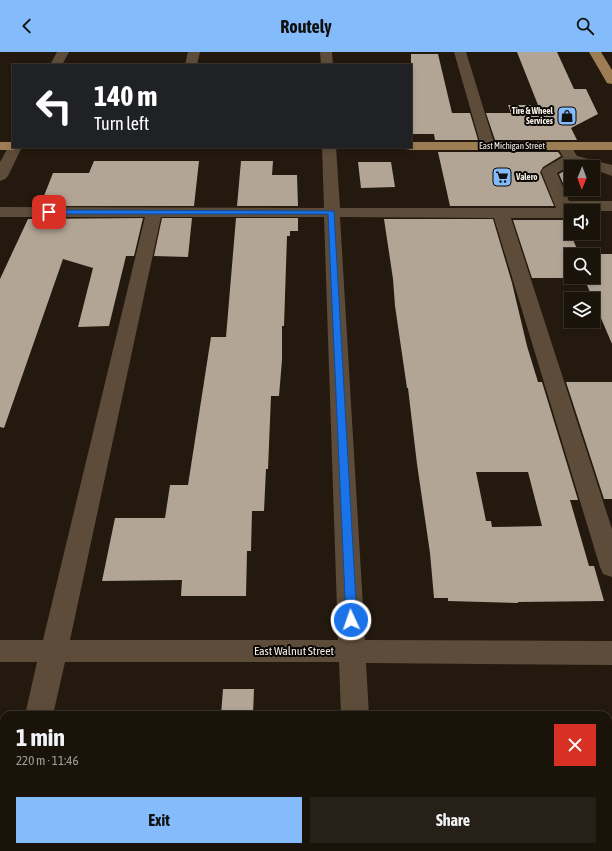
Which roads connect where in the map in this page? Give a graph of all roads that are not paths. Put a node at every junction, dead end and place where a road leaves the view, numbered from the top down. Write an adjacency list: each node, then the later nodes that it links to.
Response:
1 (63, 52): 6 (street)
2 (194, 52): 7 (street)
3 (326, 52): 8 (street)
4 (460, 52): 13 (street)
5 (596, 52): 9 (main road)
6 (57, 64)
7 (191, 64)
8 (327, 64)
9 (612, 80)
10 (0, 146): 11 (main road)
11 (12, 146)
12 (412, 146): 13 (main road, East Michigan Street)
13 (488, 146): 17 (main road, East Michigan Street)
14 (612, 146): 17 (main road, East Michigan Street)
15 (13, 148): 19 (street)
16 (329, 148): 26 (street)
17 (568, 152): 18 (street); 20 (street)
18 (612, 171)
19 (0, 176)
20 (564, 204)
21 (612, 206): 22 (street)
22 (600, 207)
23 (564, 210): 27 (street)
24 (0, 212): 25 (street)
25 (154, 212): 26 (street); 32 (street)
26 (332, 212): 27 (street); 33 (street)
27 (501, 213): 30 (street)
28 (600, 213): 29 (street)
29 (612, 213)
30 (612, 566)
31 (0, 650): 32 (street, East Walnut Street)
32 (53, 651): 33 (street, East Walnut Street); 35 (street)
33 (352, 651): 34 (street, East Walnut Street); 36 (street)
34 (612, 653)
35 (40, 711)
36 (355, 711)

